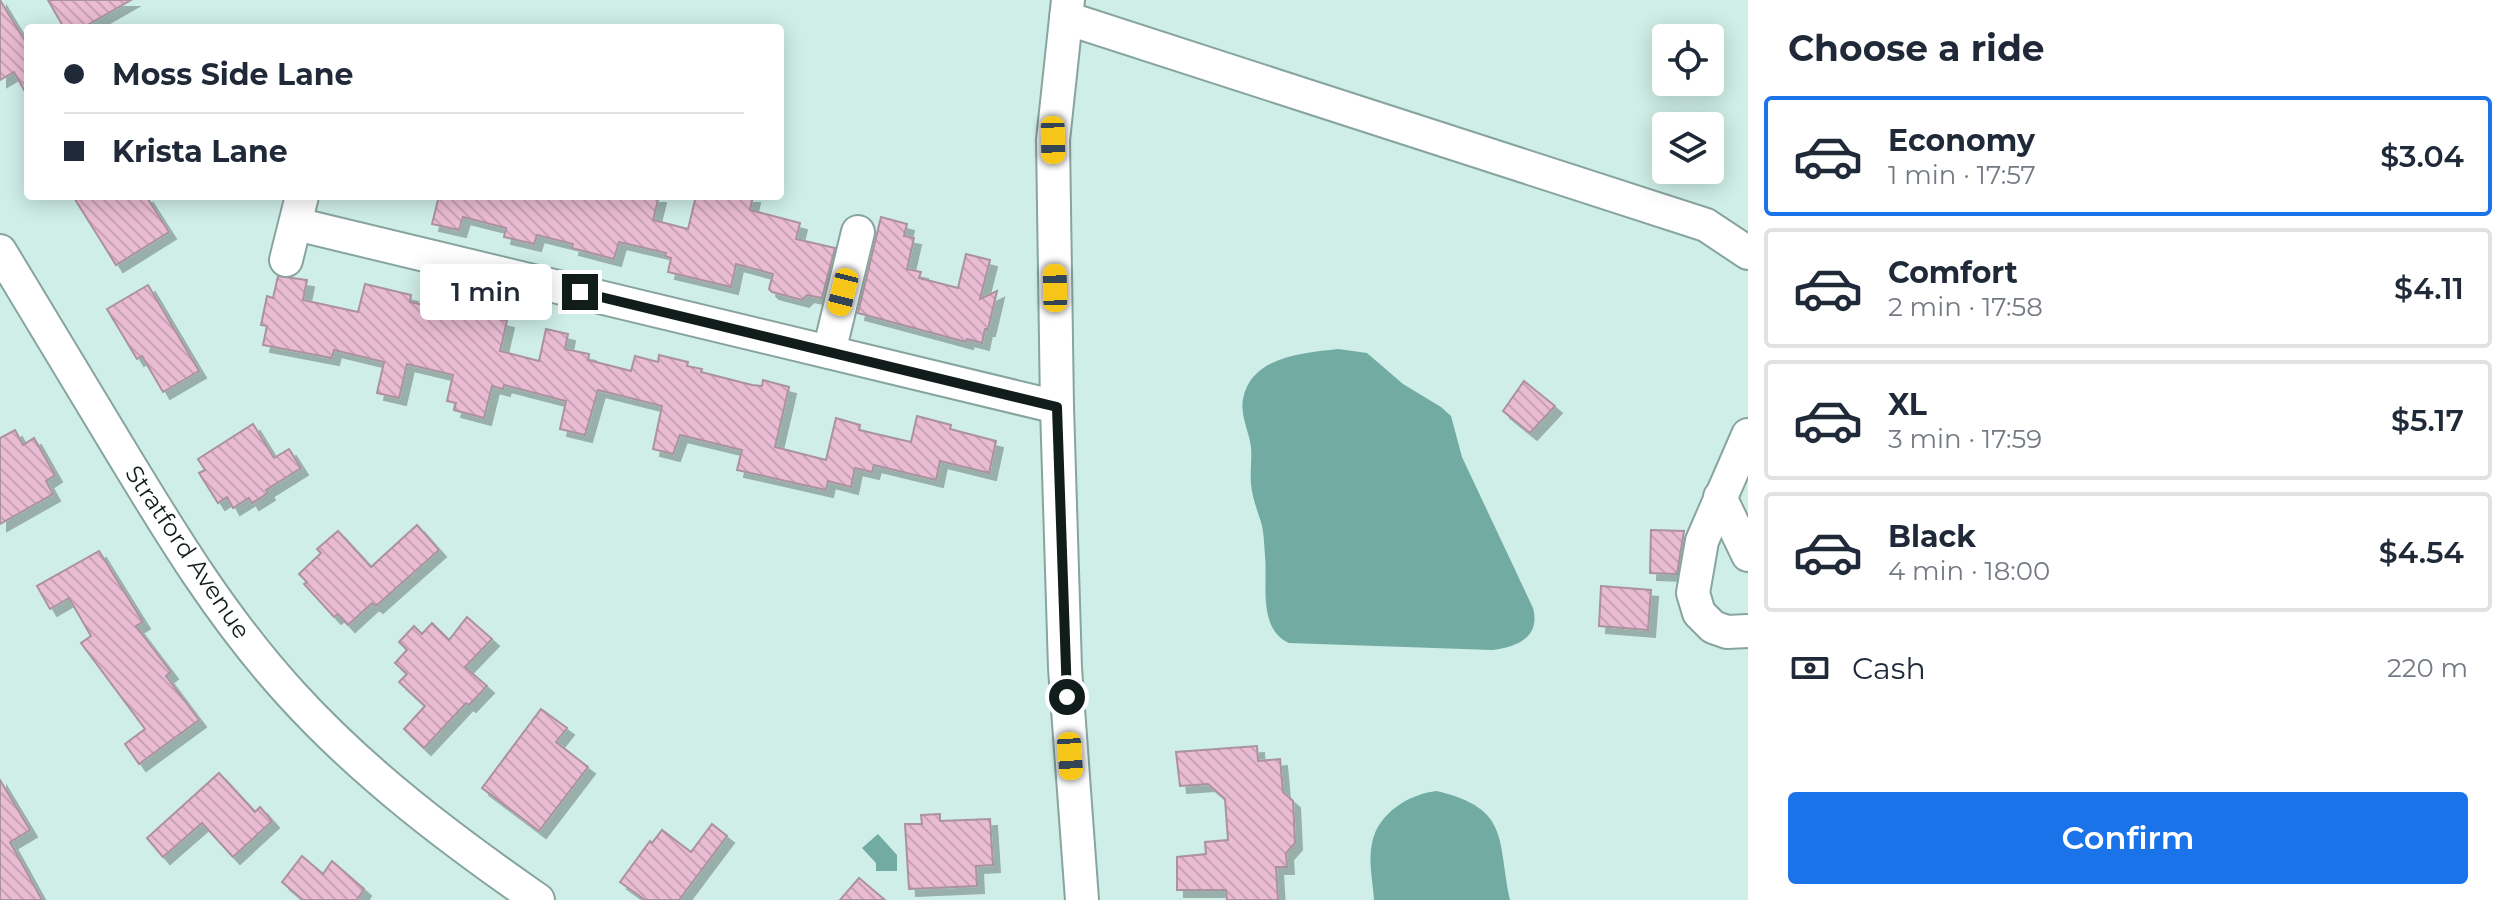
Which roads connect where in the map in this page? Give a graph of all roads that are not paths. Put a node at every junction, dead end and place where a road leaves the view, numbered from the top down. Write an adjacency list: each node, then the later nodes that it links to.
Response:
1 (1067, 9): 5 (street); 8 (street)
2 (299, 210): 6 (street); 7 (street)
3 (858, 232): 7 (street)
4 (0, 251): 13 (street, Stratford Avenue)
5 (1748, 253)
6 (286, 260)
7 (829, 352): 8 (street)
8 (1057, 407): 14 (street)
9 (1748, 435): 10 (street)
10 (1720, 497): 11 (street); 12 (street)
11 (1748, 555)
12 (1748, 631)
13 (538, 900)
14 (1082, 900)

